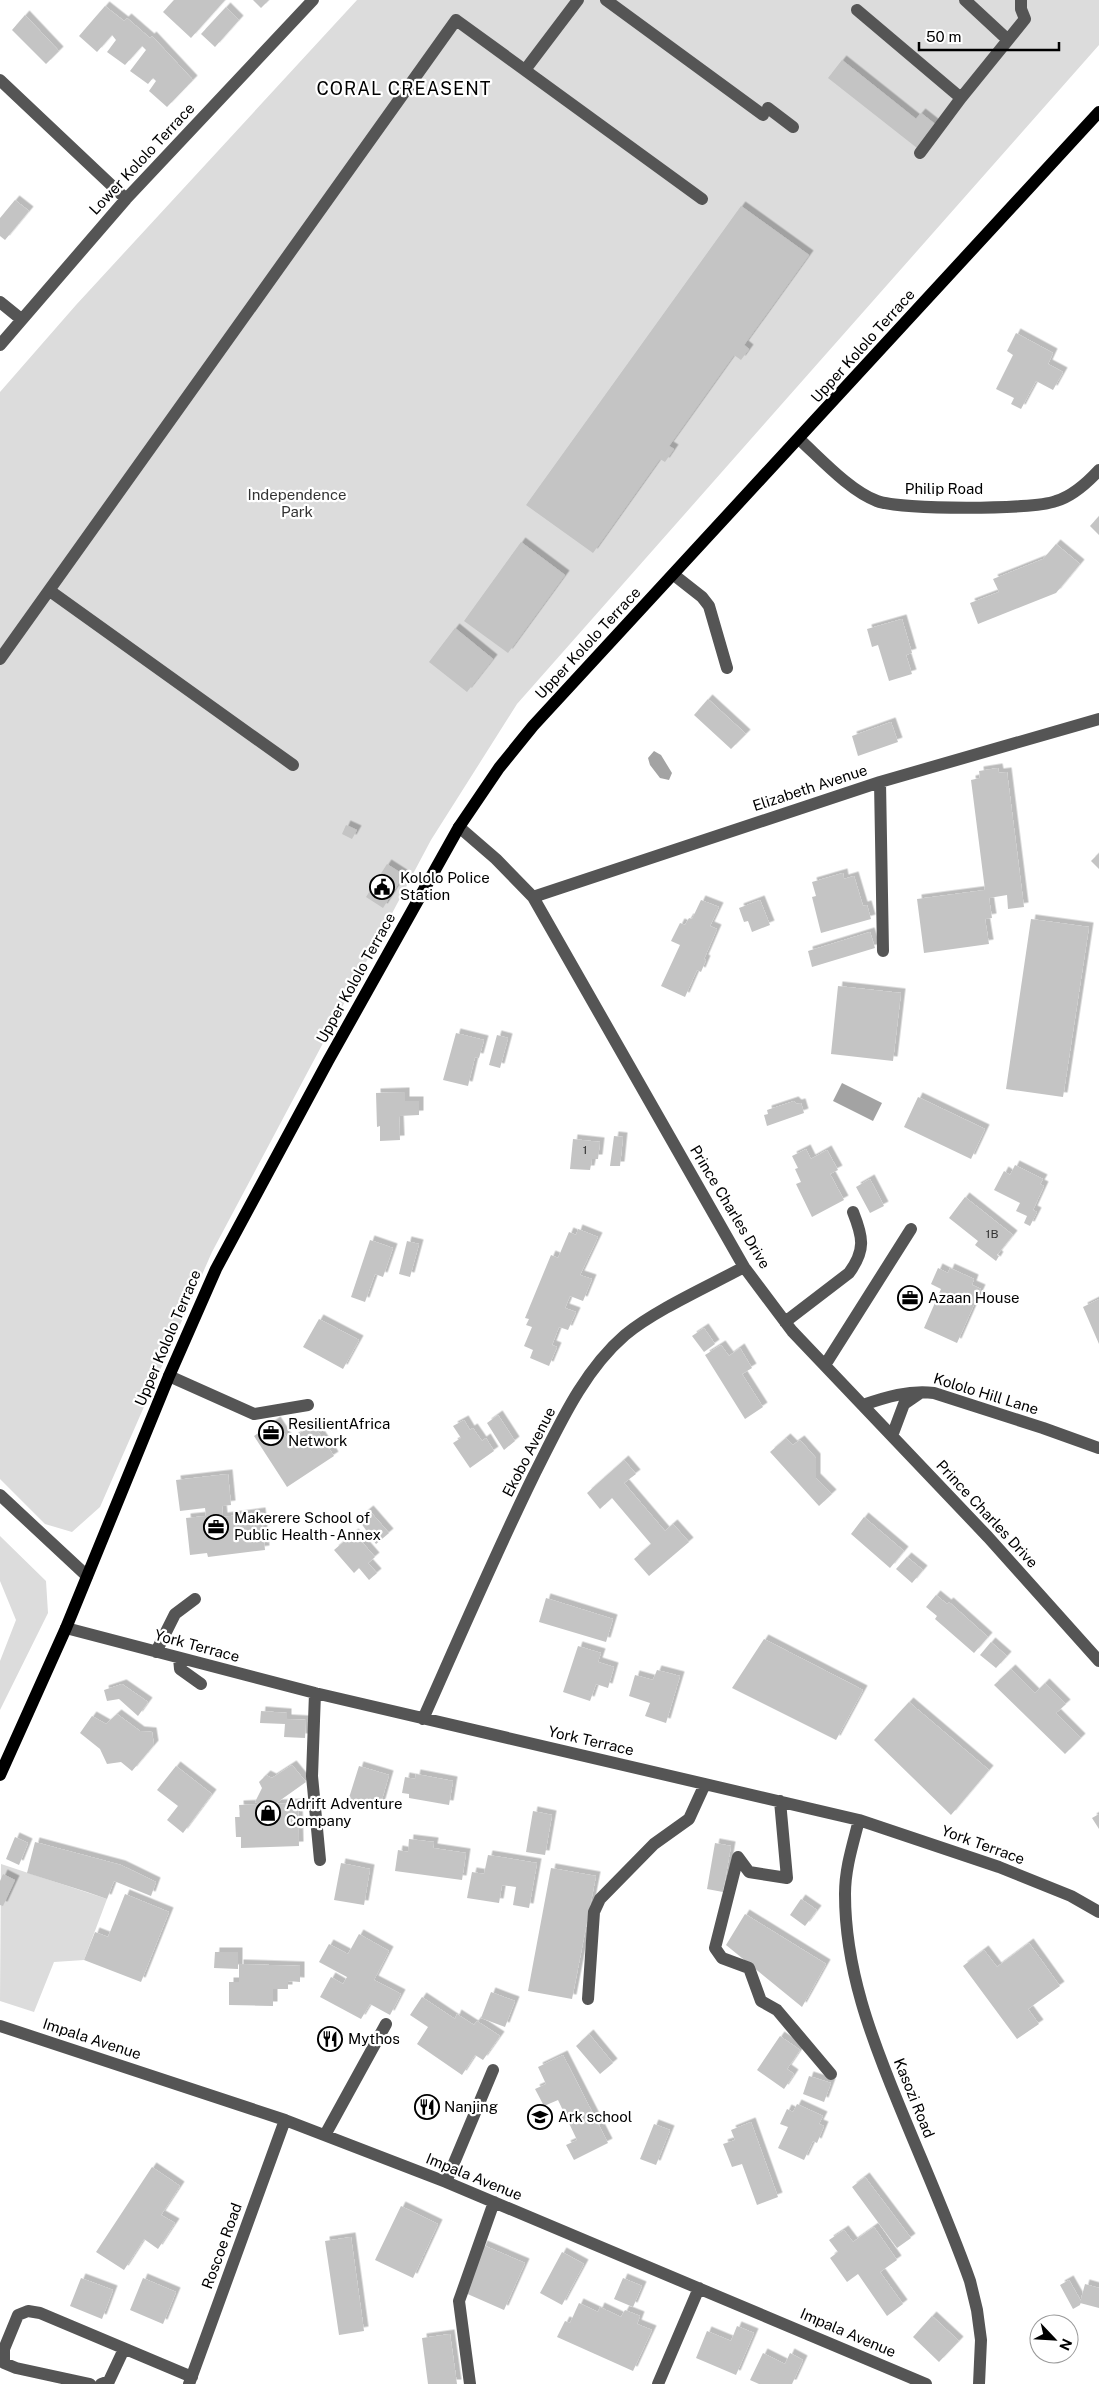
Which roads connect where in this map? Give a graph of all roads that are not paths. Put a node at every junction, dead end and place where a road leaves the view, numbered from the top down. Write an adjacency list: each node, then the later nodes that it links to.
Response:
1 (313, 0): 14 (street, Lower Kololo Terrace)
2 (578, 0): 8 (street)
3 (606, 0): 12 (street)
4 (965, 0): 7 (street)
5 (1021, 0): 7 (street)
6 (857, 10): 10 (street)
7 (1008, 40): 10 (street)
8 (525, 70): 15 (street); 22 (street)
9 (1, 85): 14 (street)
10 (961, 98): 13 (street)
11 (1099, 112): 19 (main road, Upper Kololo Terrace)
12 (793, 127)
13 (920, 153)
14 (126, 199): 17 (street, Lower Kololo Terrace)
15 (702, 199)
16 (0, 302): 17 (street)
17 (21, 319): 18 (street, Lower Kololo Terrace)
18 (0, 345)
19 (799, 440): 20 (street, Philip Road); 21 (main road, Upper Kololo Terrace)
20 (1099, 470)
21 (674, 575): 24 (street); 28 (main road, Upper Kololo Terrace)
22 (50, 591): 23 (street); 26 (street)
23 (0, 660)
24 (727, 668)
25 (1099, 719): 27 (street, Elizabeth Avenue)
26 (293, 765)
27 (880, 782): 29 (street, Elizabeth Avenue); 30 (street)
28 (459, 827): 29 (street, Prince Charles Drive); 36 (main road, Upper Kololo Terrace)
29 (533, 897): 33 (street, Prince Charles Drive)
30 (883, 951)
31 (853, 1212): 34 (street)
32 (911, 1229): 35 (street)
33 (744, 1267): 34 (street, Prince Charles Drive); 51 (street, Ekobo Avenue)
34 (785, 1322): 35 (street, Prince Charles Drive)
35 (825, 1366): 39 (street, Prince Charles Drive)
36 (169, 1376): 38 (street); 43 (main road, Upper Kololo Terrace)
37 (922, 1392): 39 (street, Kololo Hill Lane); 40 (street); 41 (street, Kololo Hill Lane)
38 (308, 1405)
39 (863, 1405): 40 (street, Prince Charles Drive)
40 (892, 1436): 48 (street, Prince Charles Drive)
41 (1099, 1448)
42 (0, 1495): 43 (street)
43 (87, 1576): 45 (main road, Upper Kololo Terrace)
44 (195, 1599): 46 (street)
45 (66, 1628): 46 (street, York Terrace); 52 (main road, Upper Kololo Terrace)
46 (156, 1652): 47 (street, York Terrace)
47 (179, 1658): 49 (street); 50 (street, York Terrace)
48 (1099, 1661)
49 (201, 1684)
50 (314, 1693): 51 (street, York Terrace); 56 (street)
51 (423, 1719): 53 (street, York Terrace)
52 (0, 1775)
53 (705, 1784): 54 (street, York Terrace); 58 (street)
54 (780, 1801): 55 (street, York Terrace); 62 (street)
55 (859, 1820): 57 (street, York Terrace); 75 (street, Kasozi Road)
56 (320, 1860)
57 (1099, 1912)
58 (588, 1999)
59 (386, 2024): 64 (street)
60 (0, 2026): 63 (street, Impala Avenue)
61 (493, 2070): 65 (street)
62 (831, 2074)
63 (285, 2120): 64 (street, Impala Avenue); 69 (street, Roscoe Road)
64 (325, 2135): 65 (street, Impala Avenue)
65 (446, 2182): 66 (street, Impala Avenue)
66 (494, 2202): 67 (street, Impala Avenue); 72 (street)
67 (699, 2288): 73 (street); 74 (street, Impala Avenue)
68 (124, 2349): 69 (street); 70 (street); 71 (street)
69 (191, 2381)
70 (90, 2384)
71 (101, 2384)
72 (470, 2384)
73 (658, 2384)
74 (926, 2384)
75 (979, 2384)

